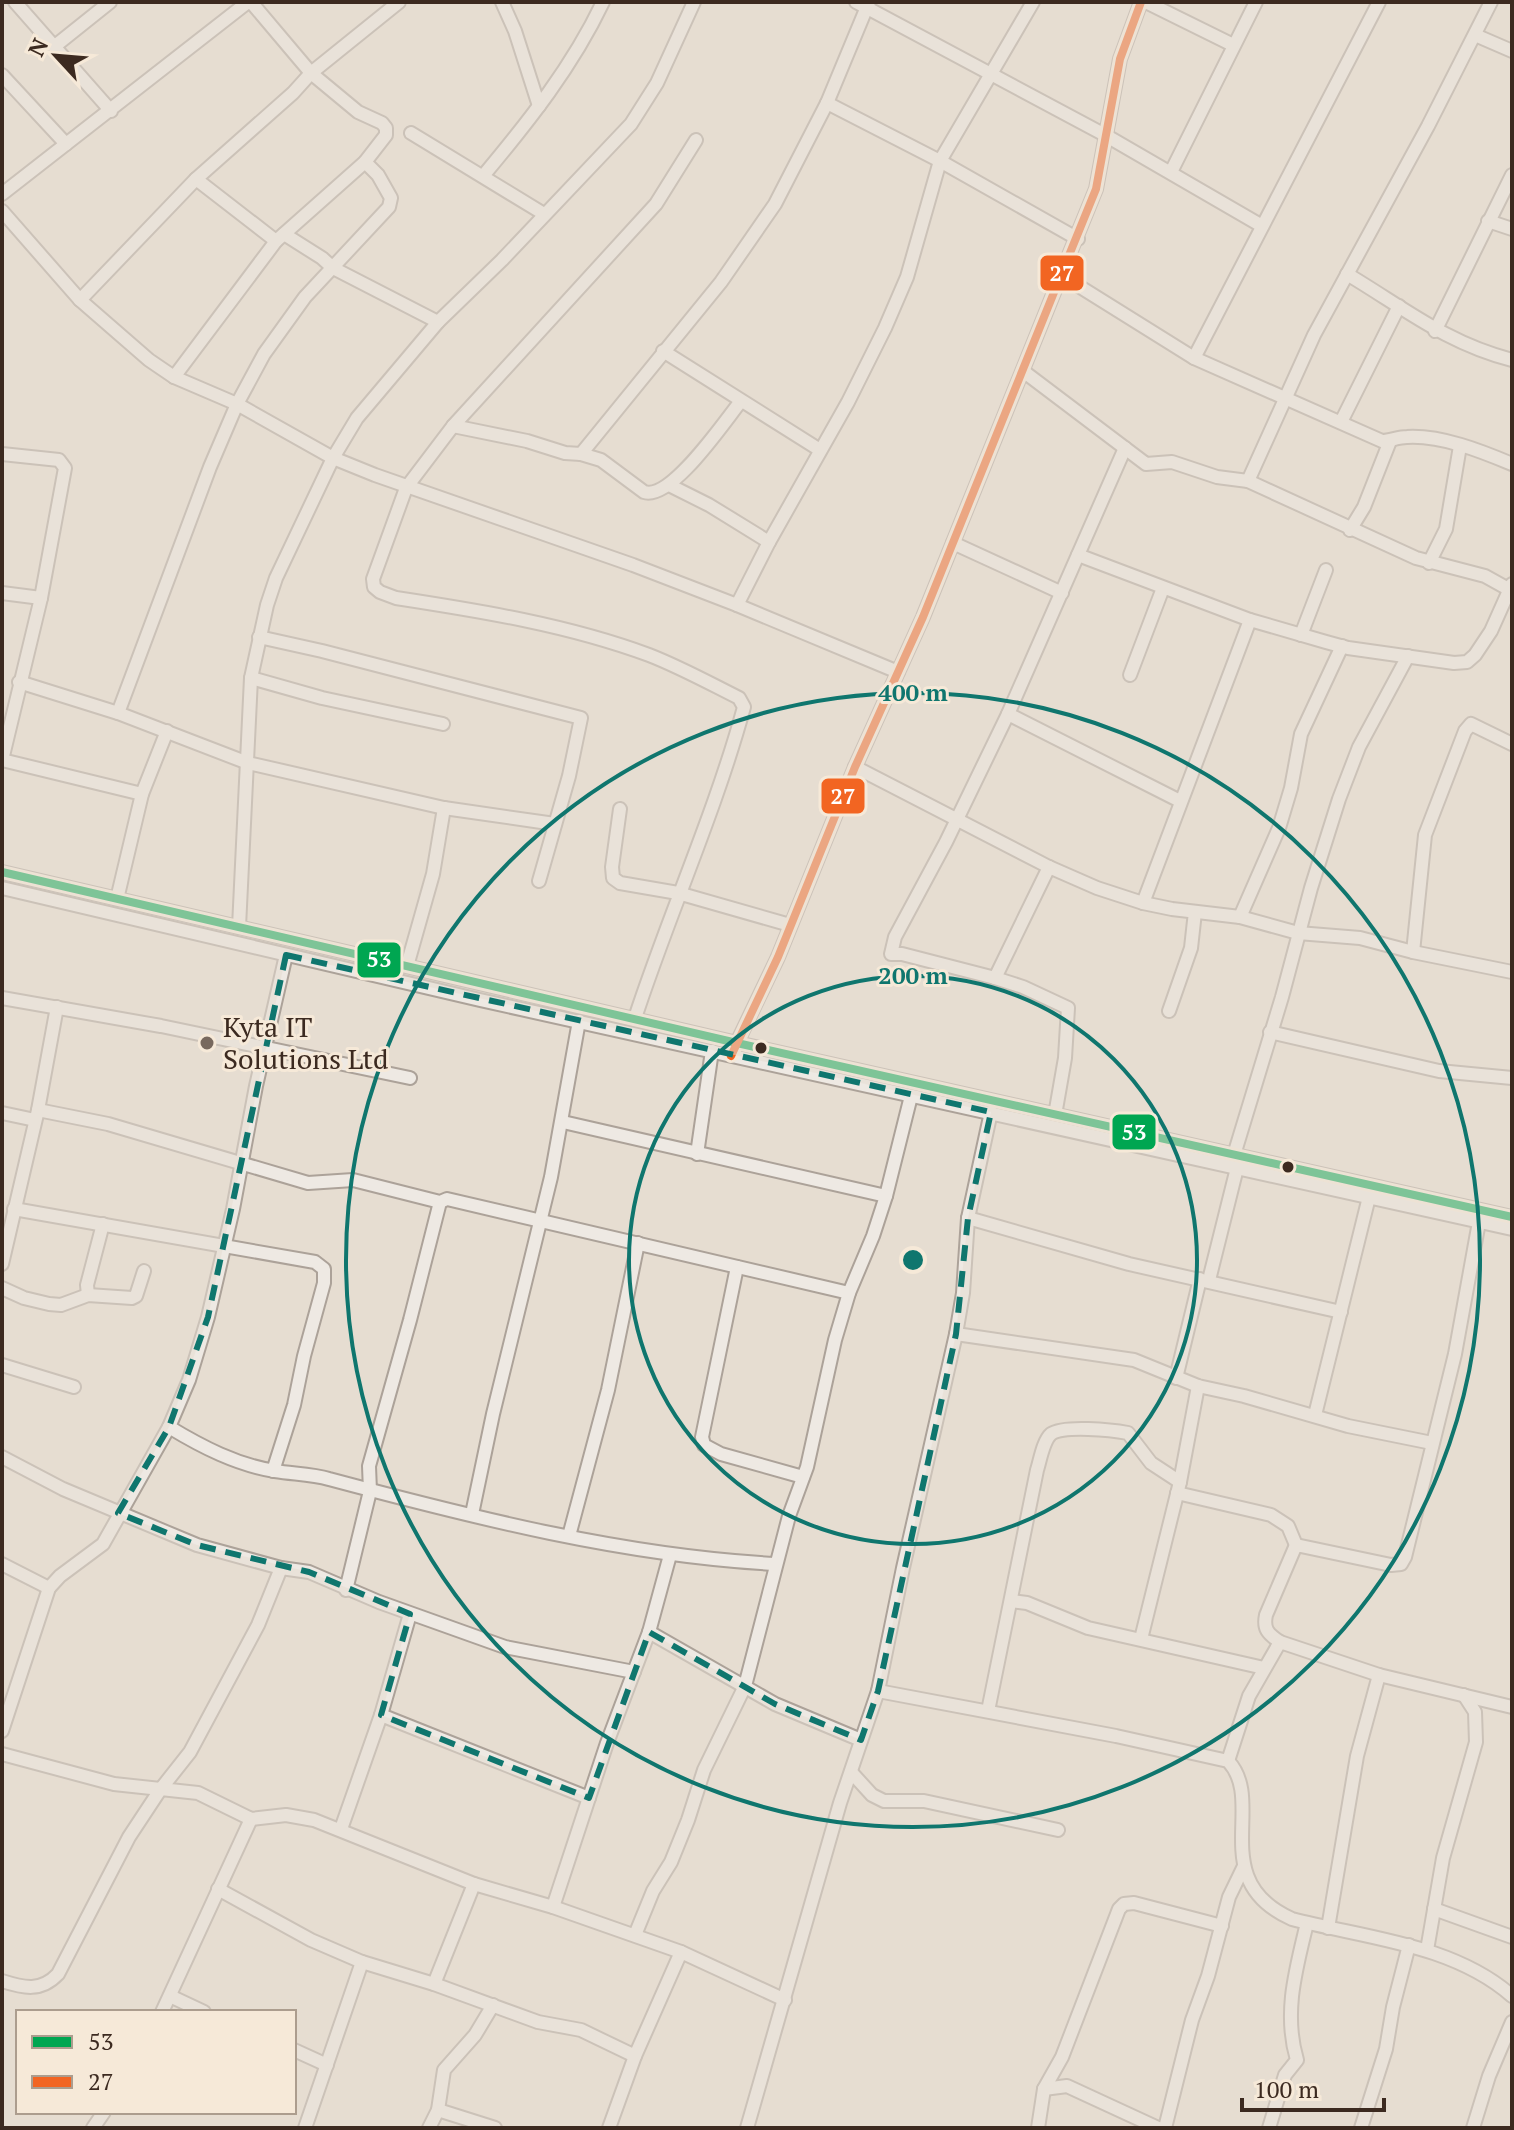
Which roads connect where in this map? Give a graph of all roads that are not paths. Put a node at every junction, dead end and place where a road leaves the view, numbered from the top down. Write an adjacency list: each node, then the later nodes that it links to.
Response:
1 (15, 2): 16 (street)
2 (110, 2): 16 (street)
3 (250, 2): 18 (street); 23 (street)
4 (399, 2): 18 (street)
5 (502, 2): 22 (street)
6 (603, 2): 22 (street)
7 (694, 2): 36 (street)
8 (1033, 2): 19 (street)
9 (1144, 2): 15 (street); 25 (street)
10 (1256, 2): 15 (street)
11 (1379, 2): 38 (street)
12 (1491, 2): 14 (street)
13 (865, 4): 19 (street); 21 (street)
14 (1475, 35): 17 (street); 43 (street)
15 (1233, 45): 30 (street)
16 (55, 46): 23 (street)
17 (1512, 51)
18 (311, 73): 29 (street); 33 (street)
19 (990, 73): 25 (street); 28 (street)
20 (2, 75): 27 (street)
21 (827, 103): 28 (street); 49 (street)
22 (539, 106): 32 (street)
23 (111, 111): 27 (street)
24 (411, 133): 32 (street)
25 (1105, 135): 30 (street); 41 (street)
26 (696, 140): 58 (street)
27 (66, 144): 34 (street)
28 (940, 161): 41 (street); 62 (street)
29 (365, 162): 40 (street); 42 (street)
30 (1171, 172): 38 (street)
31 (1512, 175): 37 (street)
32 (483, 176): 36 (street)
33 (196, 179): 40 (street); 45 (street)
34 (2, 194)
35 (2, 211): 45 (street)
36 (544, 214): 47 (street)
37 (1488, 221): 39 (street); 48 (street)
38 (1262, 226): 50 (street)
39 (1512, 229)
40 (280, 237): 42 (street); 53 (street)
41 (1078, 239): 44 (street)
42 (333, 268): 47 (street); 56 (street)
43 (1347, 274): 46 (street); 54 (street)
44 (1061, 275): 50 (street); 52 (street)
45 (80, 300): 53 (street)
46 (1399, 306): 48 (street); 57 (street)
47 (438, 322): 65 (street)
48 (1435, 331): 51 (street)
49 (663, 351): 55 (street); 64 (street)
50 (1194, 358): 54 (street)
51 (1512, 360)
52 (1023, 371): 61 (street); 72 (street)
53 (174, 377): 56 (street)
54 (1285, 400): 57 (street); 67 (street)
55 (741, 401): 62 (street); 68 (street)
56 (237, 404): 65 (street); 91 (street)
57 (1341, 422): 59 (street)
58 (453, 426): 64 (street); 69 (street)
59 (1390, 441): 60 (street); 70 (street)
60 (1460, 446): 66 (street); 74 (street)
61 (1125, 448): 67 (street); 73 (street)
62 (820, 450): 71 (street)
63 (2, 454): 80 (street)
64 (581, 454): 68 (street)
65 (333, 458): 69 (street); 84 (street)
66 (1512, 464)
67 (1248, 481): 70 (street)
68 (669, 485): 71 (street)
69 (406, 488): 81 (street); 110 (street)
70 (1350, 530): 74 (street)
71 (769, 542): 81 (street)
72 (953, 543): 79 (street); 87 (street)
73 (1078, 555): 76 (street); 79 (street)
74 (1429, 563): 77 (street)
75 (1326, 570): 83 (street)
76 (1163, 588): 82 (street); 88 (street)
77 (1511, 589): 86 (street)
78 (2, 593): 80 (street)
79 (1062, 593): 92 (street)
80 (41, 598): 90 (street)
81 (737, 605): 87 (street)
82 (1250, 620): 83 (street); 100 (street)
83 (1301, 635): 85 (street)
84 (259, 637): 89 (street); 104 (street)
85 (1342, 646): 86 (street); 115 (street)
86 (1408, 656): 118 (street)
87 (898, 672): 98 (street)
88 (1130, 675)
89 (251, 678): 93 (street); 97 (street)
90 (19, 682): 91 (street); 96 (street)
91 (118, 713): 94 (street)
92 (1008, 714): 100 (street); 103 (street)
93 (443, 724)
94 (167, 731): 97 (street); 99 (street)
95 (1512, 744): 119 (street)
96 (2, 760): 99 (street)
97 (248, 763): 101 (street); 117 (street)
98 (855, 767): 103 (street); 116 (street)
99 (142, 794): 111 (street)
100 (1180, 801): 113 (street)
101 (444, 808): 104 (street); 121 (street)
102 (620, 809): 110 (street)
103 (955, 820): 105 (street); 123 (street)
104 (555, 824): 107 (street)
105 (1049, 867): 113 (street); 123 (street)
106 (2, 872): 108 (street)
107 (539, 881)
108 (62, 885): 111 (street); 112 (street)
109 (3, 893): 112 (street)
110 (678, 893): 116 (street); 127 (street)
111 (117, 899): 117 (street)
112 (59, 900): 120 (street)
113 (1143, 903): 114 (street)
114 (1195, 912): 115 (street); 126 (street)
115 (1240, 917): 118 (street)
116 (790, 925): 130 (street)
117 (239, 927): 121 (street)
118 (1298, 933): 119 (street); 129 (street)
119 (1413, 952): 122 (street)
120 (286, 955): 128 (street); 131 (street)
121 (407, 966): 127 (street)
122 (1512, 972)
123 (995, 978): 140 (street)
124 (2, 998): 125 (street)
125 (57, 1007): 131 (street); 139 (street)
126 (1169, 1011)
127 (635, 1018): 130 (street)
128 (579, 1021): 132 (street); 141 (street)
129 (1270, 1032): 135 (street); 143 (street)
130 (737, 1043): 133 (street); 140 (street)
131 (264, 1048): 134 (street); 144 (street)
132 (712, 1051): 133 (street); 142 (street)
133 (731, 1056): 136 (street)
134 (410, 1078)
135 (1512, 1078)
136 (911, 1096): 137 (street); 145 (street)
137 (991, 1112): 143 (street); 150 (street)
138 (2, 1113): 139 (street)
139 (37, 1115): 144 (street); 148 (street)
140 (1055, 1115): 143 (street)
141 (563, 1122): 142 (street); 151 (street)
142 (697, 1154): 145 (street)
143 (1236, 1162): 146 (street); 149 (street); 161 (street)
144 (242, 1165): 147 (street); 157 (street)
145 (886, 1196): 163 (street)
146 (1369, 1197): 152 (street); 165 (street)
147 (440, 1202): 151 (street); 178 (street)
148 (14, 1209): 153 (street); 155 (street)
149 (1512, 1217)
150 (968, 1218): 161 (street); 166 (street)
151 (540, 1220): 156 (street); 180 (street)
152 (1479, 1222): 154 (street); 173 (street)
153 (103, 1224): 157 (street); 164 (street)
154 (1512, 1229)
155 (5, 1235): 158 (street)
156 (638, 1243): 159 (street); 181 (street)
157 (224, 1248): 172 (street); 175 (street)
158 (2, 1264)
159 (737, 1267): 163 (street); 176 (street)
160 (144, 1271): 164 (street)
161 (1204, 1280): 165 (street); 168 (street)
162 (2, 1288): 164 (street)
163 (849, 1293): 176 (street)
164 (88, 1295)
165 (1341, 1312): 171 (street)
166 (956, 1334): 168 (street); 198 (street)
167 (2, 1365): 170 (street)
168 (1176, 1378): 169 (street)
169 (1198, 1386): 171 (street); 177 (street)
170 (74, 1387)
171 (1315, 1415): 173 (street)
172 (169, 1427): 175 (street); 179 (street)
173 (1432, 1443): 182 (street)
174 (2, 1457): 179 (street)
175 (273, 1471): 178 (street)
176 (803, 1477): 185 (street)
177 (1178, 1487): 182 (street); 189 (street); 192 (street)
178 (370, 1491): 180 (street); 188 (street)
179 (118, 1513): 186 (street); 187 (street)
180 (472, 1514): 181 (street)
181 (569, 1536): 183 (street)
182 (1296, 1545): 193 (street)
183 (670, 1555): 185 (street); 191 (street)
184 (2, 1564): 187 (street)
185 (776, 1564): 197 (street)
186 (281, 1568): 188 (street); 210 (street)
187 (49, 1588): 205 (street)
188 (346, 1590): 190 (street)
189 (1011, 1601): 192 (street); 202 (street)
190 (410, 1614): 195 (street); 204 (street)
191 (649, 1632): 195 (street); 197 (street)
192 (1141, 1639): 194 (street)
193 (1280, 1642): 194 (street); 196 (street)
194 (1264, 1668): 208 (street)
195 (634, 1672): 211 (street)
196 (1379, 1675): 199 (street); 222 (street)
197 (745, 1686): 206 (street); 223 (street)
198 (878, 1691): 202 (street); 206 (street)
199 (1464, 1695): 200 (street); 203 (street)
200 (1487, 1701): 201 (street); 203 (street)
201 (1512, 1707)
202 (988, 1711): 208 (street)
203 (1475, 1712): 219 (street)
204 (381, 1715): 211 (street); 213 (street)
205 (2, 1731)
206 (861, 1740): 209 (street)
207 (2, 1754): 210 (street)
208 (1228, 1761): 215 (street)
209 (851, 1772): 214 (street); 233 (street)
210 (160, 1790): 212 (street); 229 (street)
211 (589, 1798): 218 (street)
212 (251, 1819): 213 (street); 217 (street)
213 (341, 1829): 216 (street)
214 (1058, 1830)
215 (1244, 1866): 220 (street); 221 (street)
216 (474, 1884): 218 (street); 230 (street)
217 (218, 1889): 228 (street); 231 (street)
218 (553, 1907): 223 (street)
219 (1434, 1909): 224 (street); 226 (street)
220 (1307, 1923): 222 (street); 251 (street)
221 (1222, 1926): 241 (street); 250 (street)
222 (1328, 1928): 225 (street)
223 (635, 1935): 227 (street)
224 (1512, 1937)
225 (1409, 1945): 226 (street); 252 (street)
226 (1427, 1950): 232 (street)
227 (681, 1952): 233 (street); 239 (street)
228 (362, 1962): 230 (street); 240 (street)
229 (2, 1981)
230 (434, 1984): 234 (street)
231 (170, 1996): 235 (street); 236 (street)
232 (1512, 1996)
233 (785, 2000): 247 (street)
234 (493, 2005): 239 (street); 242 (street)
235 (163, 2010)
236 (200, 2010)
237 (1512, 2022): 253 (street)
238 (296, 2051): 240 (street)
239 (635, 2056): 246 (street)
240 (327, 2065): 243 (street)
241 (1044, 2089): 248 (street); 249 (street)
242 (438, 2110): 244 (street); 245 (street)
243 (305, 2128)
244 (429, 2128)
245 (495, 2128)
246 (609, 2128)
247 (747, 2128)
248 (1038, 2128)
249 (1158, 2128)
250 (1165, 2128)
251 (1269, 2128)
252 (1361, 2128)
253 (1473, 2128)

